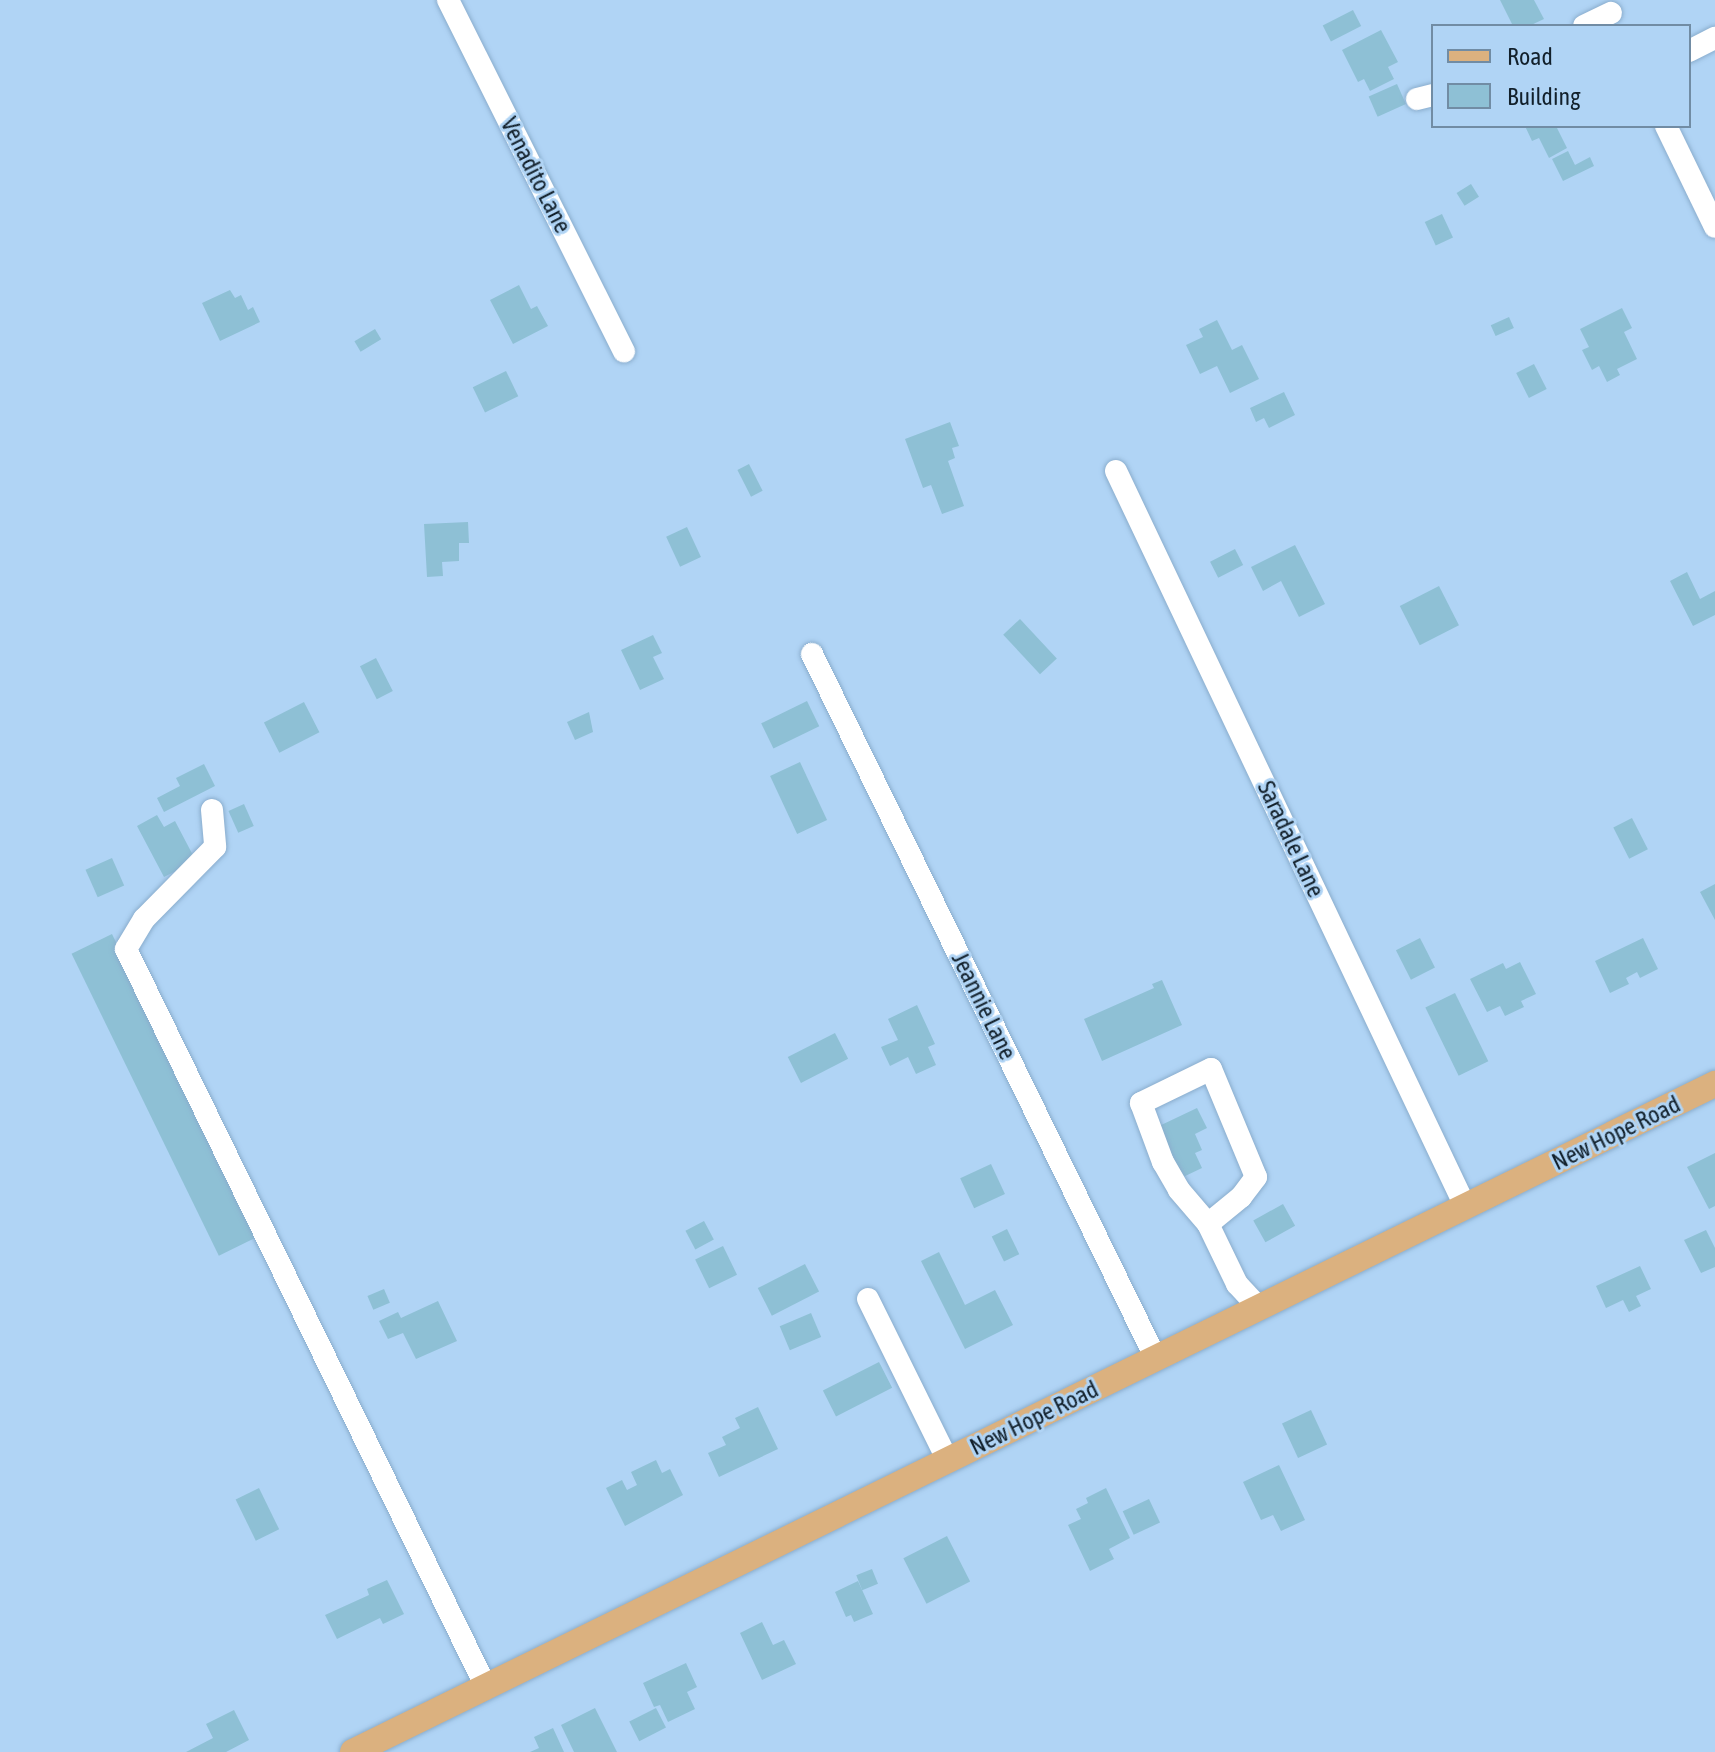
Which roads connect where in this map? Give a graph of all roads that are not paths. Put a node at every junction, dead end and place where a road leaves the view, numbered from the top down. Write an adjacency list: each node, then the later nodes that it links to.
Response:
1 (448, 0): 8 (street, Venadito Lane)
2 (1611, 13): 3 (street)
3 (1588, 24)
4 (1715, 38): 5 (street)
5 (1691, 50)
6 (1667, 128): 7 (street)
7 (1715, 227)
8 (624, 351)
9 (1116, 471): 13 (street, Saradale Lane)
10 (812, 654): 17 (street, Jeannie Lane)
11 (212, 810): 19 (street)
12 (1715, 1084): 13 (main road, New Hope Road)
13 (1465, 1206): 16 (main road, New Hope Road)
14 (1208, 1224): 14 (street); 16 (street)
15 (868, 1299): 18 (street)
16 (1259, 1308): 17 (main road, New Hope Road)
17 (1156, 1359): 18 (main road, New Hope Road)
18 (948, 1461): 19 (main road, New Hope Road)
19 (486, 1687): 20 (main road, New Hope Road)
20 (353, 1752)

